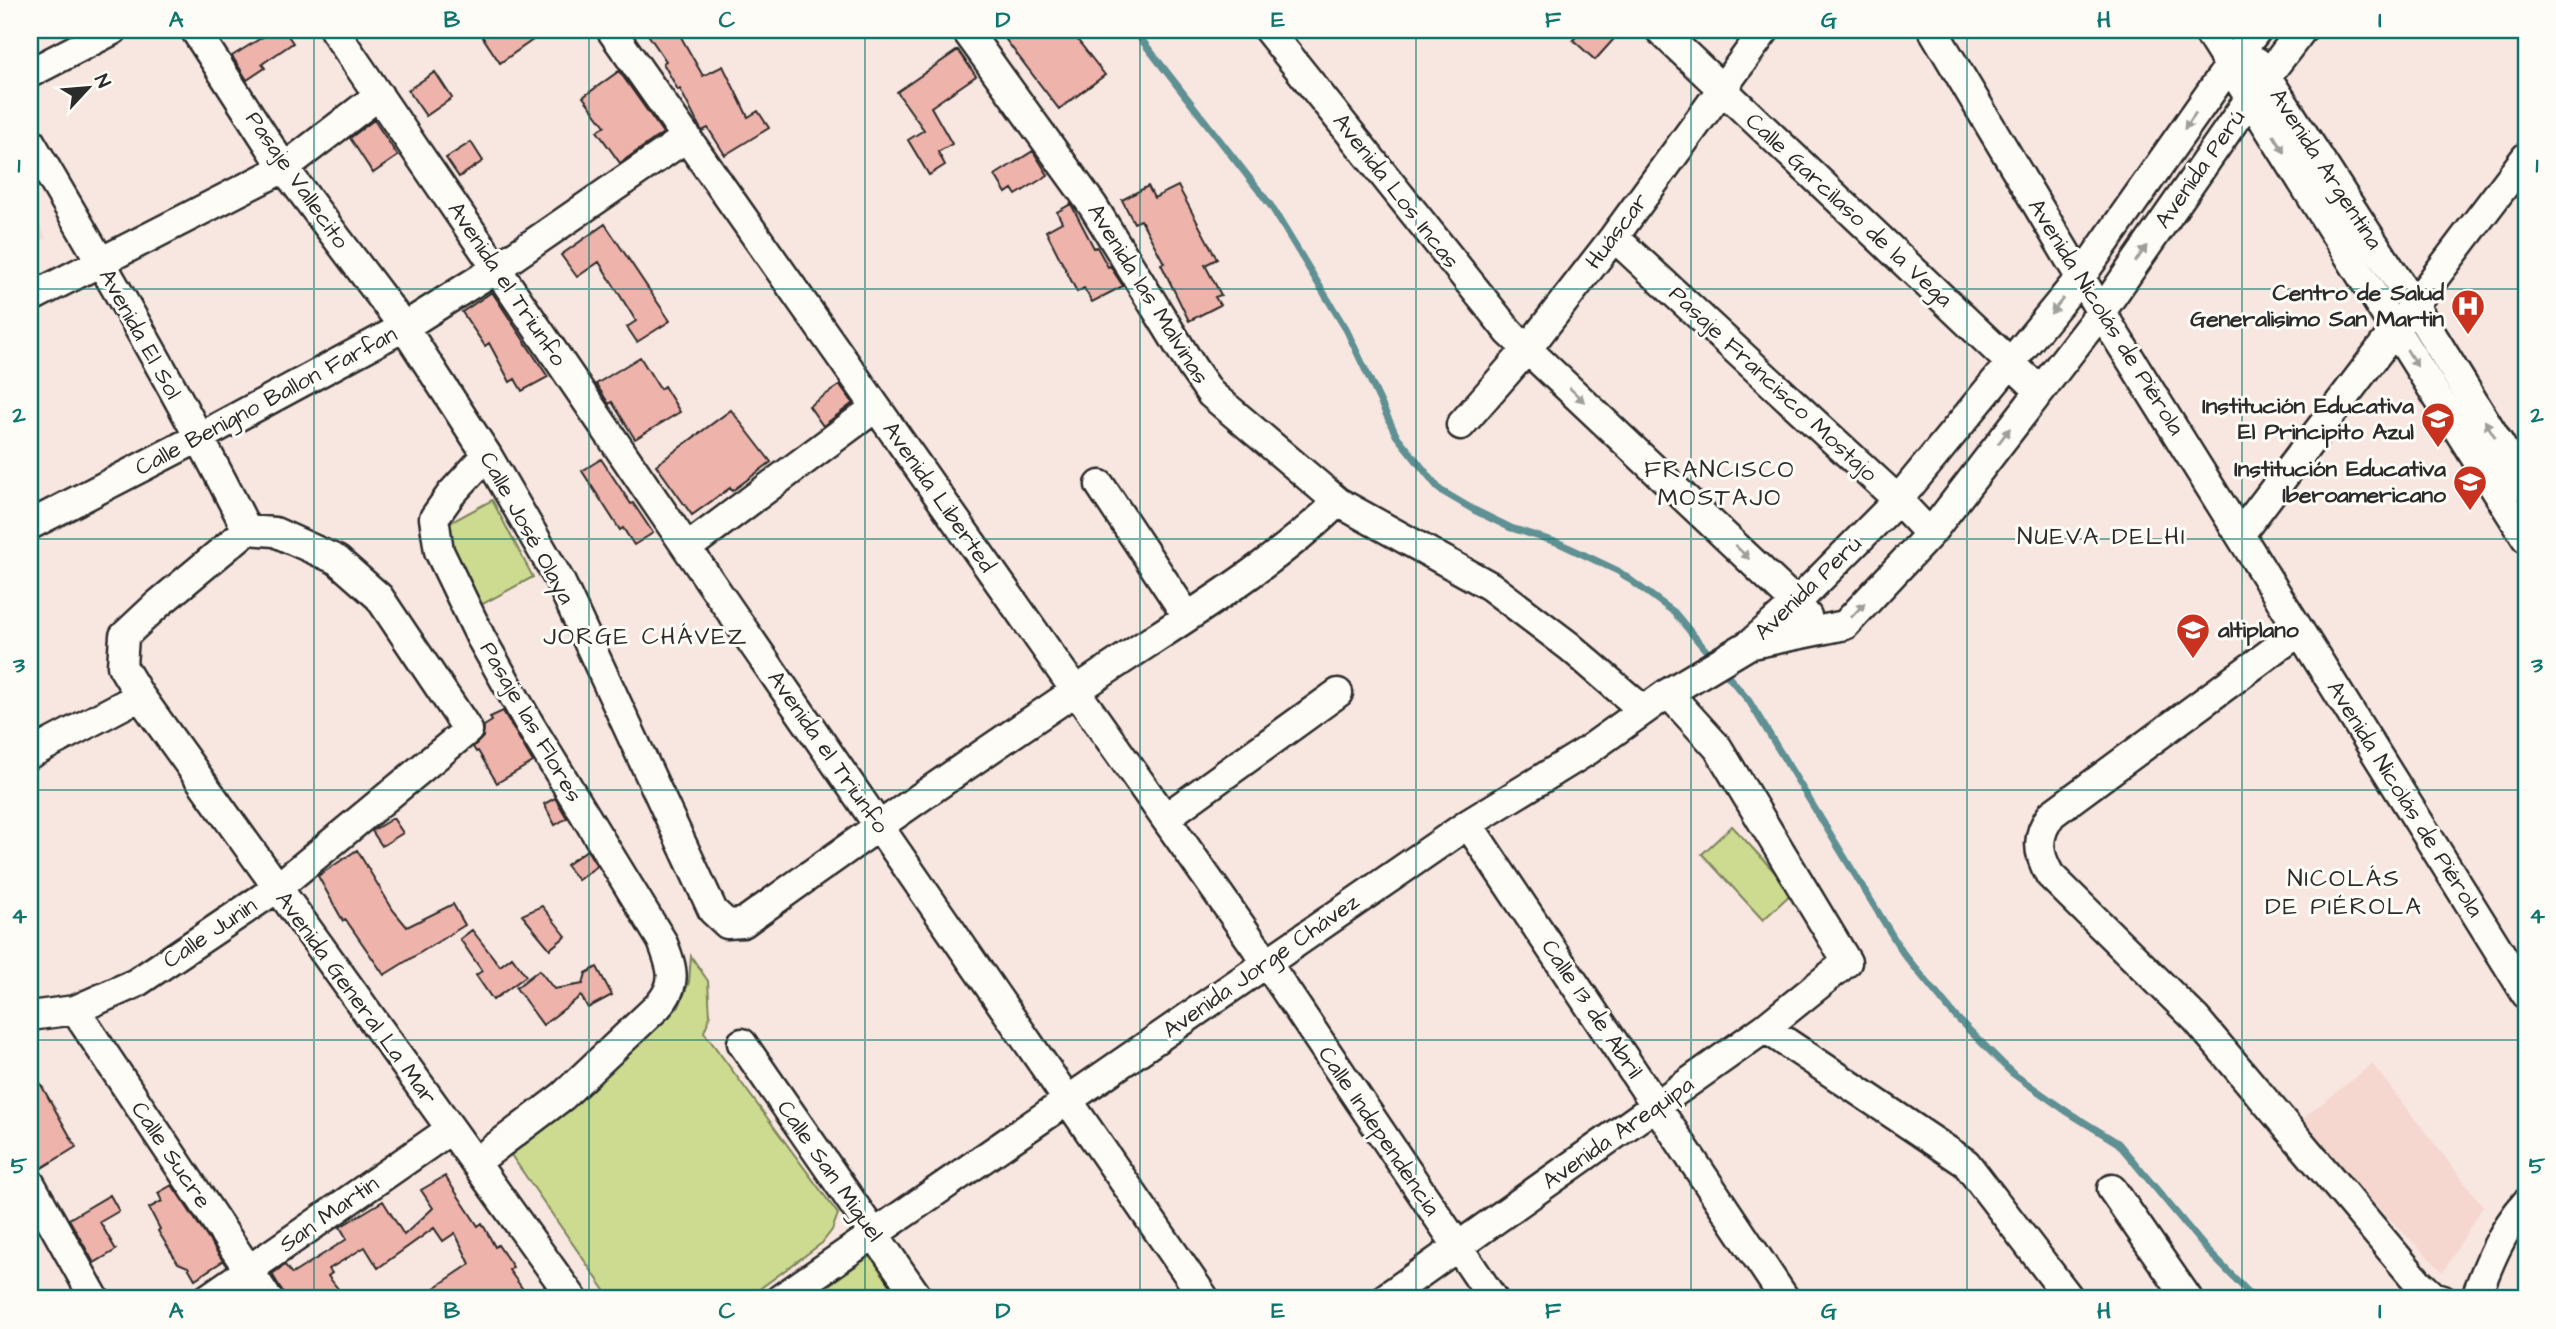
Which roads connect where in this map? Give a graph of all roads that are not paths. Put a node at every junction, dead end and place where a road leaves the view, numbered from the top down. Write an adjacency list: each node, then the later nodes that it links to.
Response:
1 (113, 30): 13 (street)
2 (195, 30): 20 (street, Pasaje Vallecito)
3 (334, 30): 16 (street, Avenida el Triunfo)
4 (611, 30): 17 (street, Avenida Liberted)
5 (966, 30): 40 (street, Avenida las Malvinas)
6 (1268, 30): 30 (street, Avenida Los Incas)
7 (1660, 30): 15 (street, Calle Garcilaso de la Vega)
8 (1765, 30): 15 (street, Huáscar)
9 (1933, 30): 24 (street, Avenida Nicolás de Piérola)
10 (2207, 30): 12 (street, Avenida Argentina)
11 (2302, 30): 14 (street, Avenida Perú)
12 (2242, 42): 14 (street, Avenida Argentina); 24 (street, Avenida Perú, one-way to 24)
13 (30, 73)
14 (2258, 88): 26 (street, Avenida Argentina); 27 (street, Avenida Perú, one-way to 14); 29 (street, Avenida Argentina, one-way to 29)
15 (1722, 89): 21 (street, Huáscar); 31 (street, Calle Garcilaso de la Vega)
16 (379, 95): 20 (street); 23 (street, Avenida el Triunfo)
17 (687, 137): 23 (street, Calle Benigno Ballon Farfan); 33 (street, Avenida Liberted)
18 (30, 141): 22 (street, Avenida El Sol)
19 (2526, 158): 26 (street)
20 (284, 168): 22 (street); 28 (street, Pasaje Vallecito)
21 (1614, 237): 30 (street, Huáscar); 39 (street, Pasaje Francisco Mostajo)
22 (100, 261): 25 (street); 35 (street, Avenida El Sol)
23 (497, 268): 28 (street, Calle Benigno Ballon Farfan); 46 (street, Avenida el Triunfo)
24 (2080, 278): 27 (street, Avenida Nicolás de Piérola); 31 (street, Avenida Perú, one-way to 31)
25 (30, 298)
26 (2413, 304): 29 (street); 37 (street, Avenida Argentina, one-way to 26)
27 (2101, 312): 32 (street, Avenida Perú); 43 (street, Avenida Nicolás de Piérola)
28 (404, 327): 35 (street, Calle Benigno Ballon Farfan); 36 (street, Calle José Olaya)
29 (2394, 329): 37 (street, Avenida Argentina, one-way to 37); 43 (street)
30 (1528, 348): 34 (street, Huáscar); 47 (street, Avenida Los Incas, one-way to 47)
31 (2011, 363): 32 (street, Calle Garcilaso de la Vega); 39 (street, Avenida Perú)
32 (2039, 390): 44 (street, Avenida Perú, one-way to 32)
33 (876, 407): 46 (street); 53 (street, Avenida Liberted)
34 (1461, 425)
35 (198, 438): 41 (street, Calle Benigno Ballon Farfan); 42 (street, Avenida El Sol)
36 (487, 455): 60 (street, Calle José Olaya); 71 (street, Pasaje las Flores)
37 (2511, 479): 45 (street, Avenida Argentina)
38 (1100, 485): 48 (street)
39 (1899, 500): 44 (street, Pasaje Francisco Mostajo); 47 (street, Avenida Perú)
40 (1338, 502): 48 (street); 56 (street, Avenida las Malvinas)
41 (30, 524)
42 (247, 530): 55 (street, Avenida General La Mar); 61 (street, Calle Junin)
43 (2241, 533): 50 (street, Avenida Nicolás de Piérola)
44 (1930, 534): 49 (street, Avenida Perú, one-way to 44)
45 (2526, 538)
46 (687, 548): 60 (street, Avenida el Triunfo)
47 (1796, 603): 49 (street, Avenida Los Incas); 51 (street, Avenida Perú)
48 (1187, 616): 53 (street)
49 (1819, 630): 51 (street, Avenida Perú)
50 (2300, 631): 63 (street, Avenida Nicolás de Piérola); 90 (street)
51 (1744, 649): 52 (street, Avenida Jorge Chávez)
52 (1676, 688): 56 (street, Avenida Jorge Chávez); 66 (street, Avenida Arequipa)
53 (1074, 692): 58 (street, Avenida Liberted); 60 (street)
54 (1338, 693): 58 (street)
55 (140, 696): 57 (street); 61 (street, Avenida General La Mar)
56 (1643, 710): 59 (street, Avenida Jorge Chávez)
57 (30, 754)
58 (1165, 818): 62 (street, Avenida Liberted)
59 (1468, 824): 62 (street, Avenida Jorge Chávez); 69 (street, Calle 13 de Abril)
60 (878, 826): 68 (street, Avenida el Triunfo)
61 (277, 888): 64 (street, Calle Junin); 70 (street, Avenida General La Mar)
62 (1267, 963): 68 (street, Avenida Jorge Chávez); 76 (street, Calle Independencia)
63 (2526, 994)
64 (75, 1010): 65 (street, Calle Junin); 77 (street, Calle Sucre)
65 (30, 1016)
66 (1765, 1028): 69 (street, Avenida Arequipa); 88 (street)
67 (742, 1043): 75 (street, Calle San Miguel)
68 (1068, 1099): 75 (street, Avenida Jorge Chávez); 84 (street, Avenida el Triunfo)
69 (1657, 1106): 76 (street, Avenida Arequipa); 87 (street, Calle 13 de Abril)
70 (451, 1129): 71 (street, Avenida General La Mar); 77 (street, San Martin)
71 (476, 1162): 82 (street, Avenida General La Mar)
72 (2112, 1189): 89 (street)
73 (33, 1197): 79 (street)
74 (2526, 1203): 91 (street)
75 (874, 1234): 78 (street, Avenida Jorge Chávez); 83 (street, Calle San Miguel)
76 (1457, 1248): 85 (street, Avenida Arequipa); 86 (street, Calle Independencia)
77 (248, 1271): 80 (street, San Martin); 81 (street, Calle Sucre)
78 (793, 1296)
79 (95, 1299)
80 (207, 1299)
81 (268, 1299)
82 (573, 1299)
83 (919, 1299)
84 (1205, 1299)
85 (1384, 1299)
86 (1493, 1299)
87 (1786, 1299)
88 (2070, 1299)
89 (2188, 1299)
90 (2443, 1299)
91 (2474, 1299)

